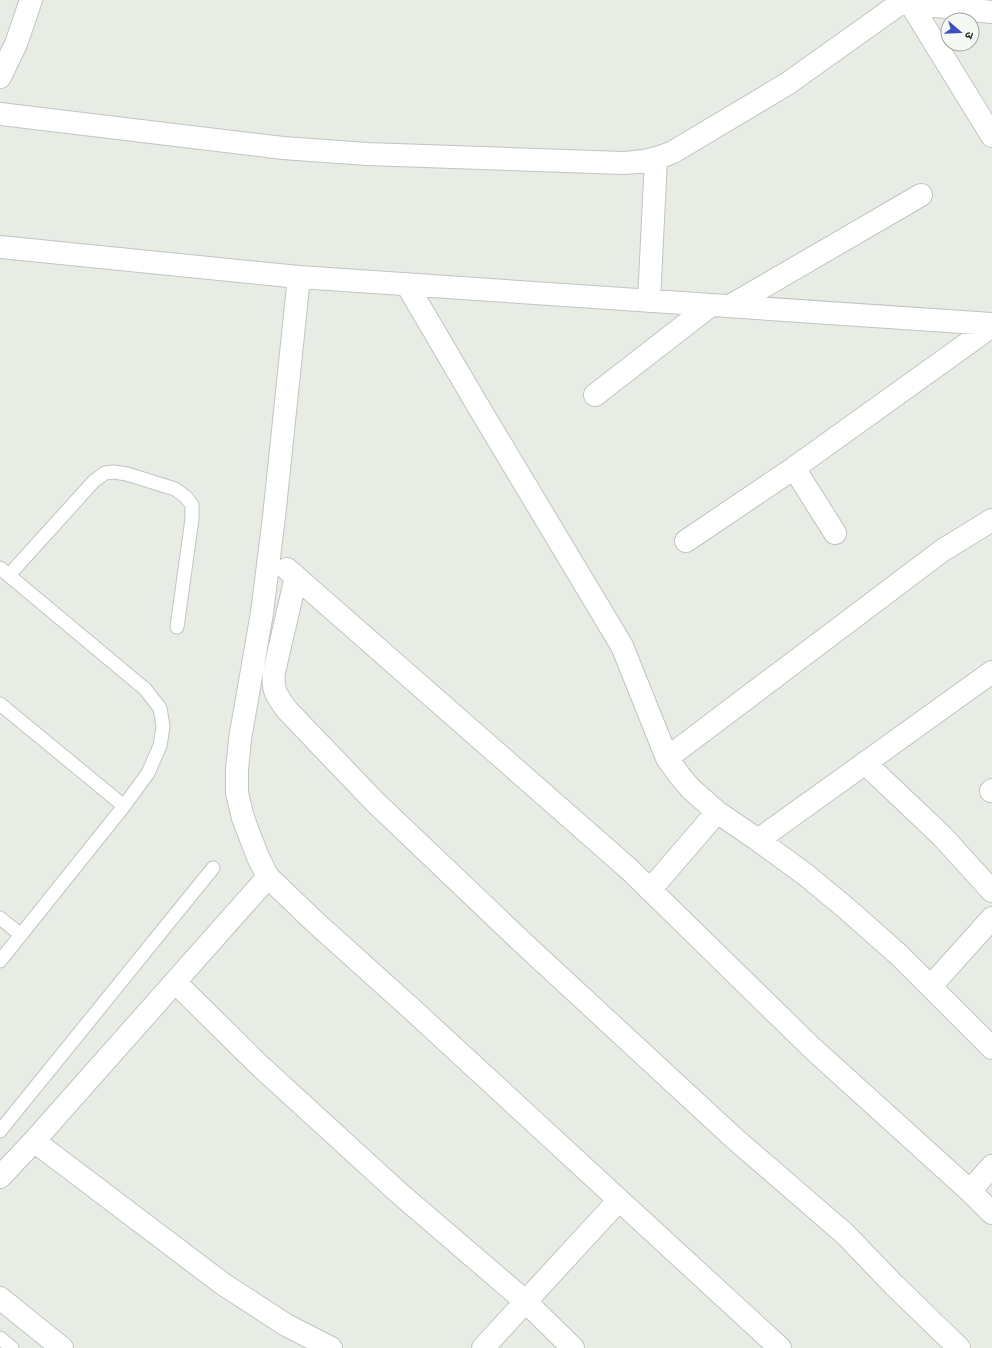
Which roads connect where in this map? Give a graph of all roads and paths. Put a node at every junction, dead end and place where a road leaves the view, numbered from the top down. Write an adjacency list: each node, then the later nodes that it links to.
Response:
1 (31, 0): 4 (street)
2 (898, 2): 3 (street); 6 (street); 7 (street)
3 (992, 12)
4 (0, 77)
5 (0, 114): 7 (street)
6 (992, 136)
7 (656, 159): 12 (street)
8 (921, 195): 13 (street)
9 (0, 247): 10 (street)
10 (299, 277): 11 (street); 20 (street)
11 (407, 285): 12 (street); 26 (street)
12 (649, 301): 13 (street)
13 (721, 305): 14 (street); 15 (street)
14 (992, 325): 16 (street)
15 (595, 395)
16 (794, 468): 18 (street); 19 (street)
17 (992, 520): 26 (street)
18 (835, 533)
19 (686, 540)
20 (270, 554): 22 (street); 32 (street)
21 (4, 572): 23 (lane); 28 (lane)
22 (296, 577): 33 (street); 58 (street)
23 (177, 627)
24 (992, 672): 27 (street)
25 (0, 704): 28 (lane)
26 (667, 758): 29 (street)
27 (865, 763): 30 (street); 34 (street)
28 (124, 806): 37 (lane)
29 (717, 812): 30 (street); 33 (street)
30 (758, 840): 40 (street)
31 (213, 868): 42 (lane)
32 (268, 877): 39 (street); 47 (street)
33 (650, 890): 46 (street)
34 (992, 891)
35 (0, 918): 37 (lane)
36 (992, 918): 40 (street)
37 (21, 935): 38 (lane)
38 (0, 961)
39 (175, 982): 43 (street); 50 (street)
40 (931, 986): 41 (street)
41 (992, 1048)
42 (0, 1131)
43 (34, 1141): 45 (street); 54 (street)
44 (992, 1166): 46 (street)
45 (0, 1177)
46 (970, 1191): 48 (street)
47 (619, 1200): 50 (street); 57 (street)
48 (992, 1213)
49 (0, 1298): 53 (street)
50 (525, 1301): 55 (street); 56 (street)
51 (0, 1338): 52 (lane)
52 (12, 1348)
53 (62, 1348)
54 (331, 1348)
55 (483, 1348)
56 (573, 1348)
57 (780, 1348)
58 (959, 1348)

